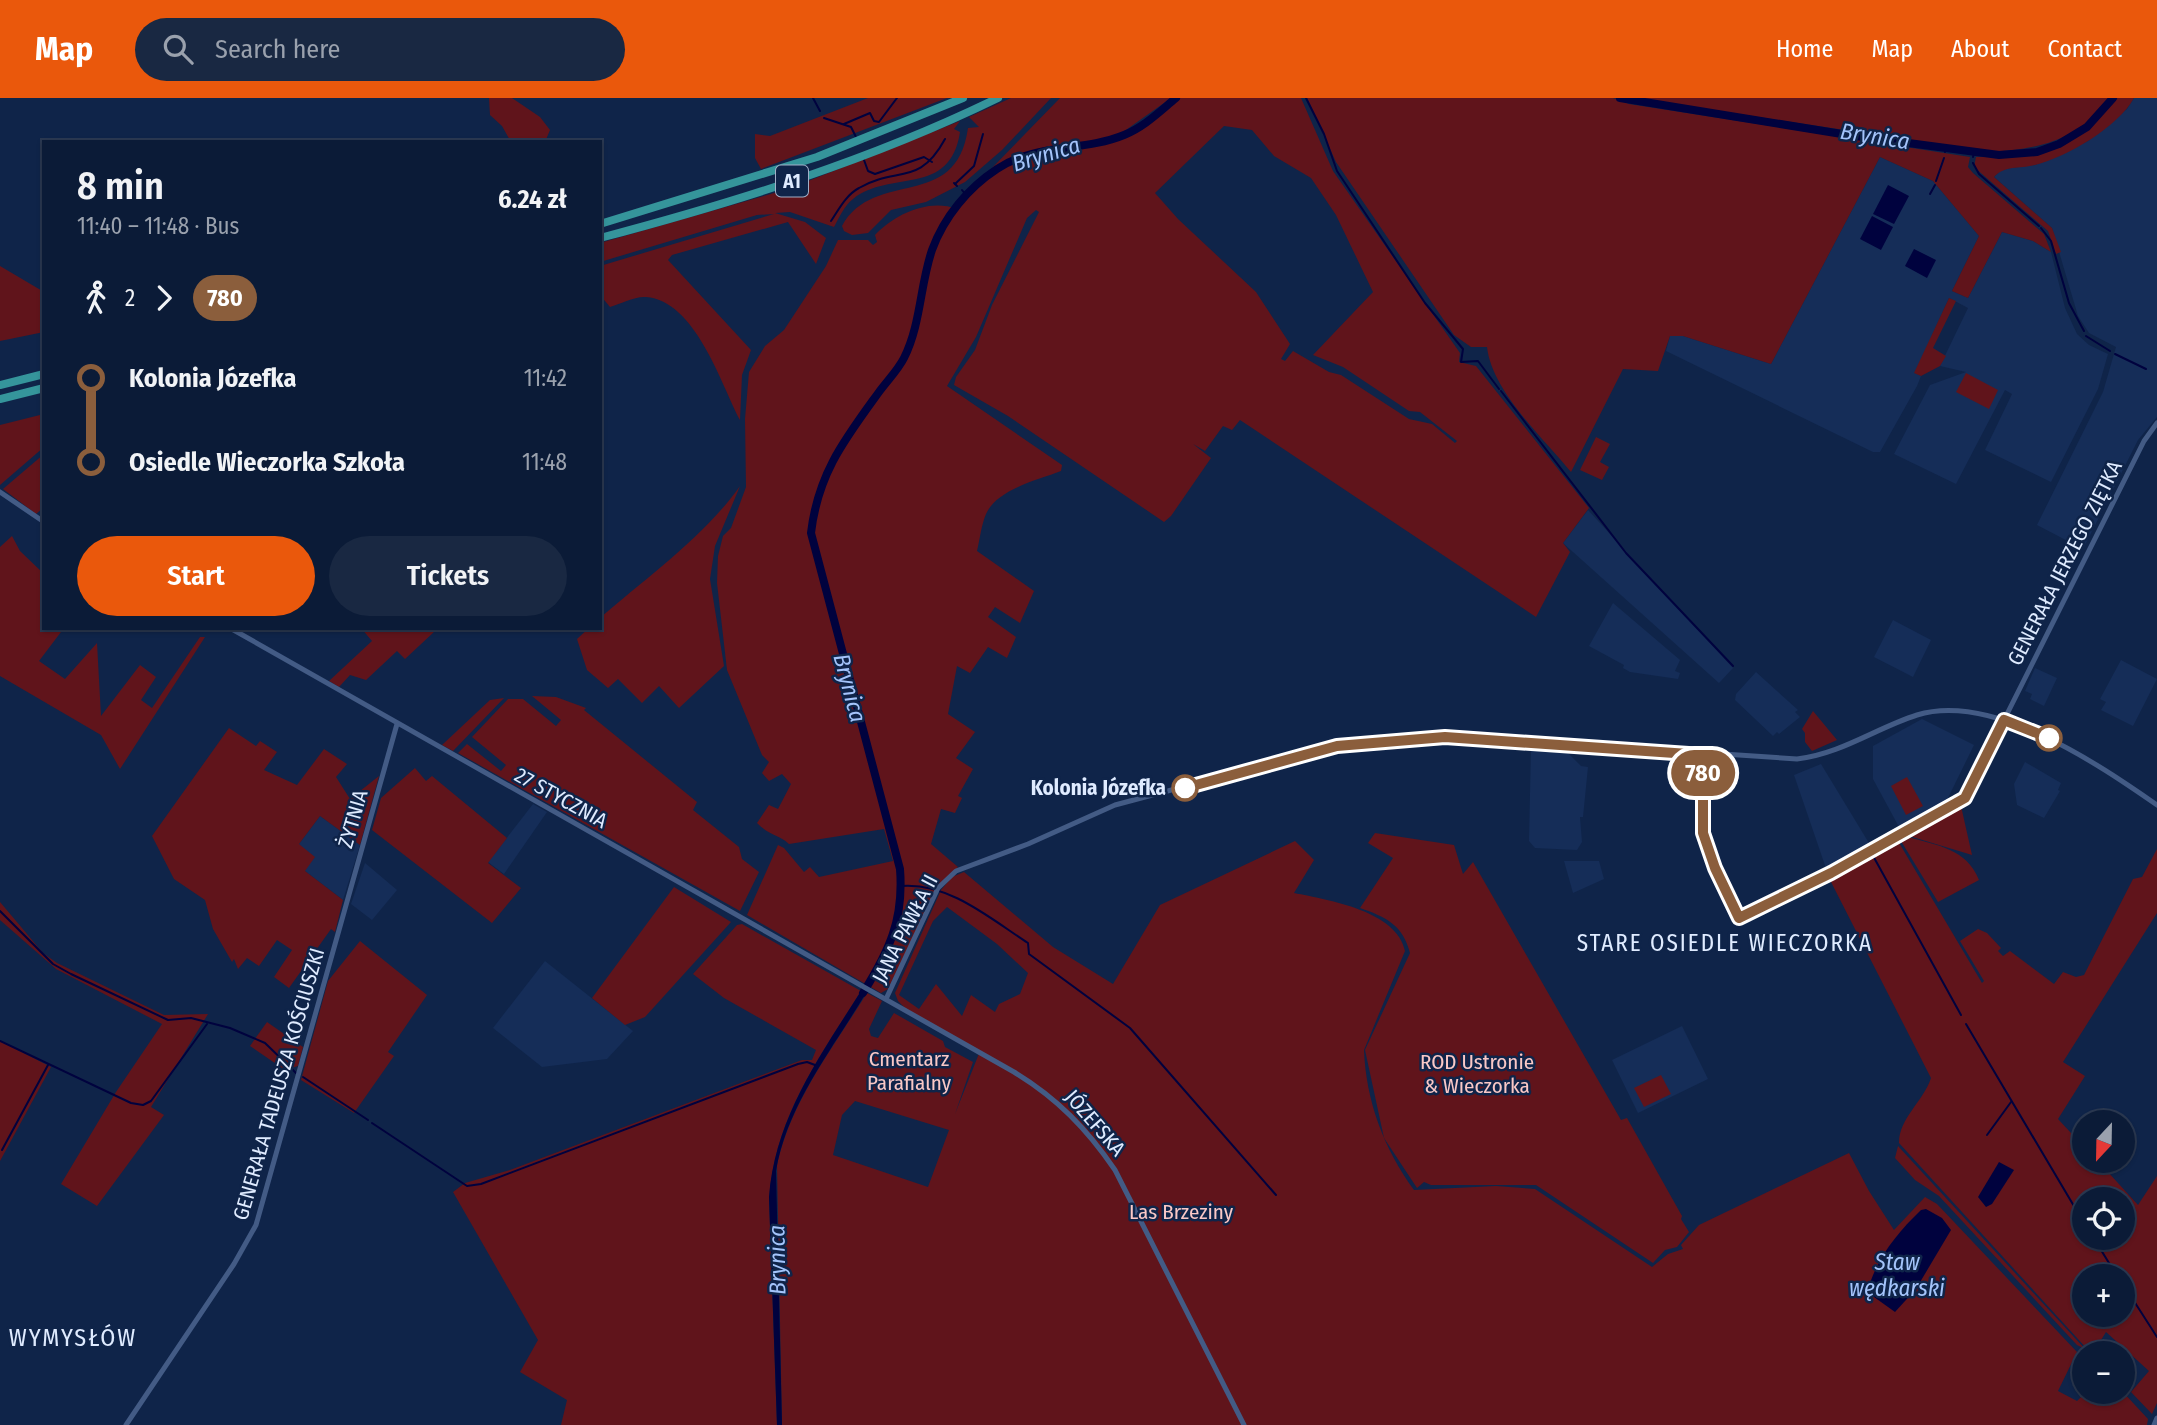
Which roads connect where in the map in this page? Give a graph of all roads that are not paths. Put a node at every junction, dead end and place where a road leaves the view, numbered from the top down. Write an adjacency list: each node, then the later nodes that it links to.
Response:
1 (963, 98): 3 (highway, A1)
2 (998, 98): 4 (highway, A1)
3 (602, 223)
4 (602, 237)
5 (42, 374): 6 (highway)
6 (0, 385)
7 (42, 389): 8 (highway)
8 (0, 400)
9 (2157, 423): 13 (street, GENERAŁA JERZEGO ZIĘTKA)
10 (0, 492): 11 (street)
11 (42, 522)
12 (233, 630): 14 (street, 27 STYCZNIA)
13 (2004, 720): 15 (street, JANA PAWŁA II); 18 (street, JANA PAWŁA II)
14 (397, 724): 16 (street, ŻYTNIA); 17 (street, 27 STYCZNIA)
15 (2157, 805)
16 (341, 924): 20 (street, GENERAŁA TADEUSZA KOŚCIUSZKI)
17 (875, 993): 18 (street, JÓZEFSKA)
18 (886, 999): 21 (street, JÓZEFSKA)
19 (2157, 1418): 22 (street)
20 (126, 1425)
21 (1244, 1425)
22 (2154, 1425)

